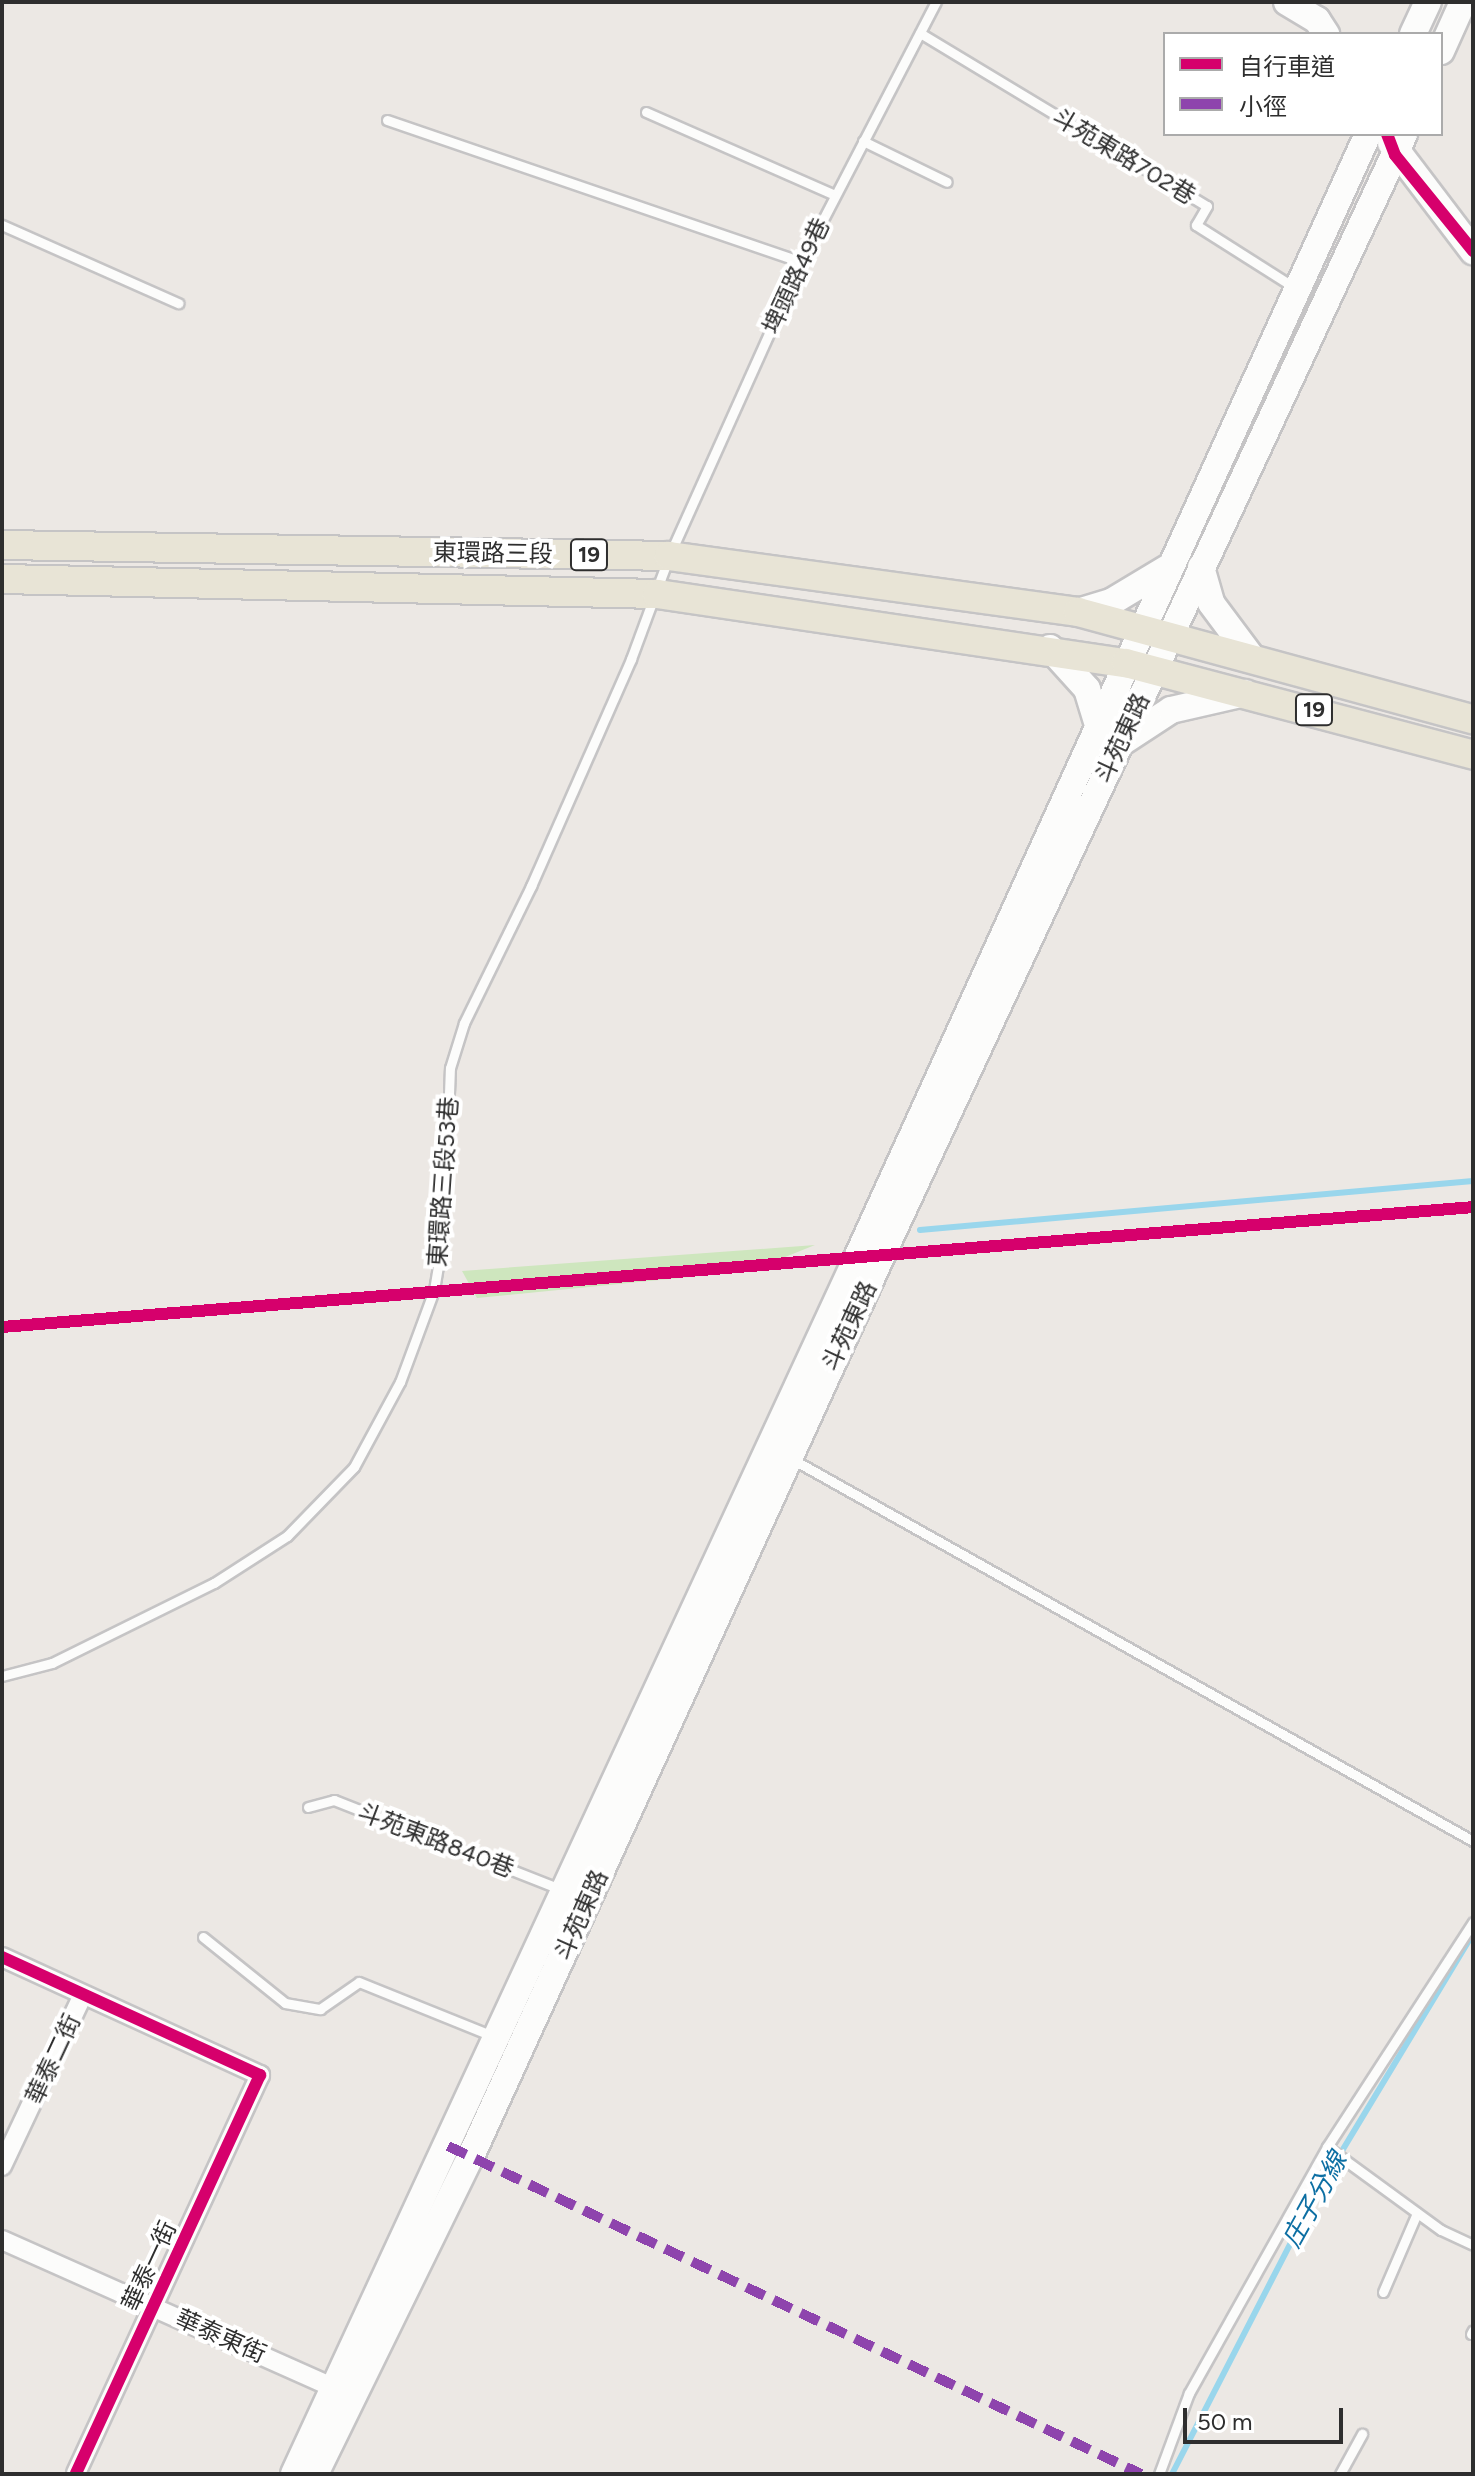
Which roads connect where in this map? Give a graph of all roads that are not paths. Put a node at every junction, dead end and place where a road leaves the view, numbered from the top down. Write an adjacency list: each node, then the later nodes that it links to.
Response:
1 (936, 2): 7 (lane, 埤頭路49巷)
2 (1287, 2): 5 (main road)
3 (1428, 2): 6 (main road)
4 (1463, 2): 8 (main road)
5 (1325, 32)
6 (1414, 32)
7 (920, 33): 12 (lane, 埤頭路49巷); 19 (lane, 斗苑東路702巷)
8 (1443, 47)
9 (646, 112): 15 (lane)
10 (387, 120): 18 (lane)
11 (1367, 136): 19 (main road, 斗苑東路)
12 (863, 141): 14 (lane); 15 (lane, 埤頭路49巷)
13 (1396, 141): 17 (main road); 24 (main road, 斗苑東路)
14 (947, 182)
15 (835, 195): 18 (lane, 埤頭路49巷)
16 (2, 225): 20 (lane)
17 (1473, 251)
18 (801, 262): 22 (lane, 埤頭路49巷)
19 (1297, 289): 23 (main road, 斗苑東路)
20 (178, 303)
21 (2, 545): 22 (main road, 東環路三段 / 19)
22 (669, 556): 26 (lane, 東環路三段53巷); 27 (main road, 東環路三段 / 19)
23 (1171, 566): 27 (main road); 28 (main road, 斗苑東路)
24 (1201, 567): 29 (main road, 斗苑東路); 31 (main road)
25 (2, 579): 26 (main road, 東環路三段 / 19)
26 (657, 594): 30 (main road, 東環路三段 / 19); 39 (lane, 東環路三段53巷)
27 (1078, 612): 28 (main road, 東環路三段 / 19)
28 (1142, 628): 29 (main road, 東環路三段 / 19); 32 (main road, 斗苑東路)
29 (1169, 637): 31 (main road, 19); 32 (main road, 斗苑東路)
30 (1050, 648): 32 (main road, 東環路三段 / 19); 35 (main road)
31 (1252, 658): 34 (main road, 19)
32 (1140, 667): 33 (main road, 19); 35 (main road, 斗苑東路); 36 (main road, 斗苑東路)
33 (1245, 693): 36 (main road); 37 (main road, 19)
34 (1473, 719)
35 (1098, 725): 42 (main road, 斗苑東路)
36 (1119, 744): 38 (main road, 斗苑東路)
37 (1473, 755)
38 (789, 1457): 41 (lane); 55 (main road, 斗苑東路)
39 (2, 1676)
40 (308, 1807): 42 (lane, 斗苑東路840巷)
41 (1473, 1841)
42 (562, 1890): 47 (main road, 斗苑東路)
43 (1473, 1922): 48 (lane)
44 (203, 1937): 47 (lane)
45 (2, 1957): 46 (street)
46 (83, 1995): 49 (street, 華泰二街); 54 (street, 華泰一街)
47 (495, 2037): 55 (main road, 斗苑東路)
48 (1327, 2147): 50 (lane); 60 (lane)
49 (2, 2166)
50 (1417, 2213): 52 (lane); 53 (lane)
51 (2, 2240): 54 (street, 華泰東街)
52 (1473, 2245)
53 (1383, 2292)
54 (154, 2306): 55 (street, 華泰東街); 57 (street, 華泰一街)
55 (343, 2392): 58 (main road, 斗苑東路); 59 (main road, 斗苑東路)
56 (1362, 2434): 61 (lane)
57 (76, 2474)
58 (294, 2474)
59 (315, 2474)
60 (1159, 2474)
61 (1340, 2474)

